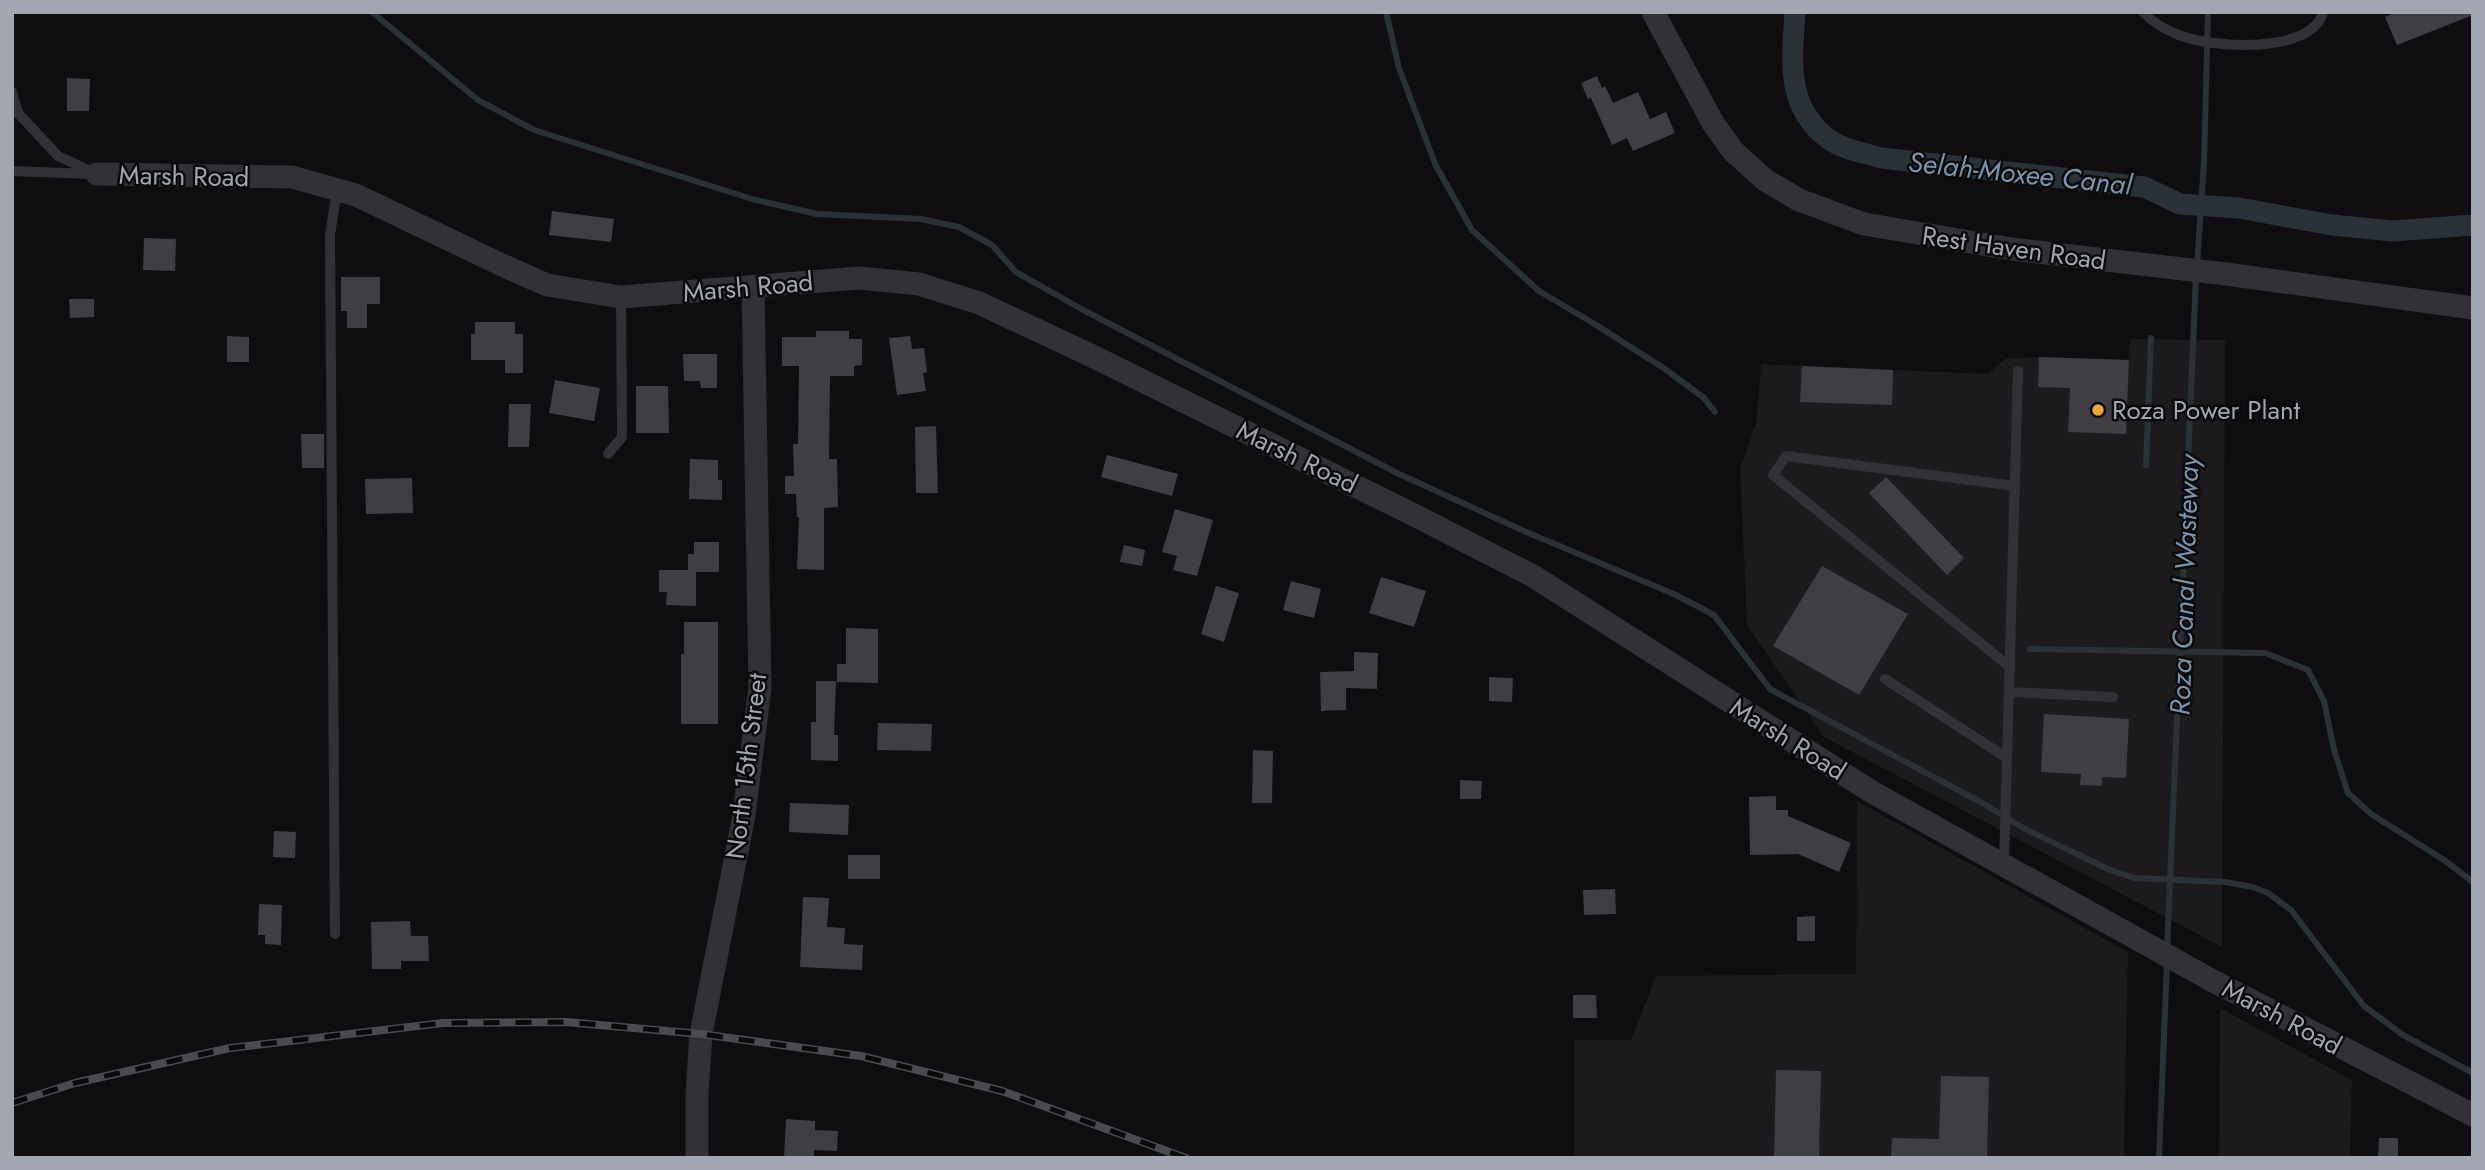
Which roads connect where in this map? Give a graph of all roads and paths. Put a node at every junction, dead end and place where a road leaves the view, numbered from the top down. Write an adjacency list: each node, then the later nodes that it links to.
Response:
1 (1653, 12): 10 (street, Rest Haven Road)
2 (2143, 12): 3 (lane)
3 (2323, 12)
4 (12, 92): 6 (lane)
5 (12, 171): 6 (lane, Marsh Road)
6 (97, 174): 7 (street, Marsh Road)
7 (337, 190): 9 (street, Marsh Road); 20 (lane)
8 (753, 288): 9 (street, Marsh Road); 19 (street, Marsh Road); 22 (street, North 15th Street)
9 (621, 297): 12 (lane)
10 (2473, 308)
11 (2018, 370): 13 (lane)
12 (608, 454)
13 (2015, 486): 14 (lane); 14 (lane)
14 (2010, 667): 16 (lane)
15 (1885, 679): 18 (lane)
16 (2009, 692): 17 (lane); 18 (lane)
17 (2113, 697)
18 (2007, 758): 19 (lane)
19 (2004, 865): 21 (street, Marsh Road)
20 (335, 933)
21 (2473, 1115)
22 (696, 1158)

